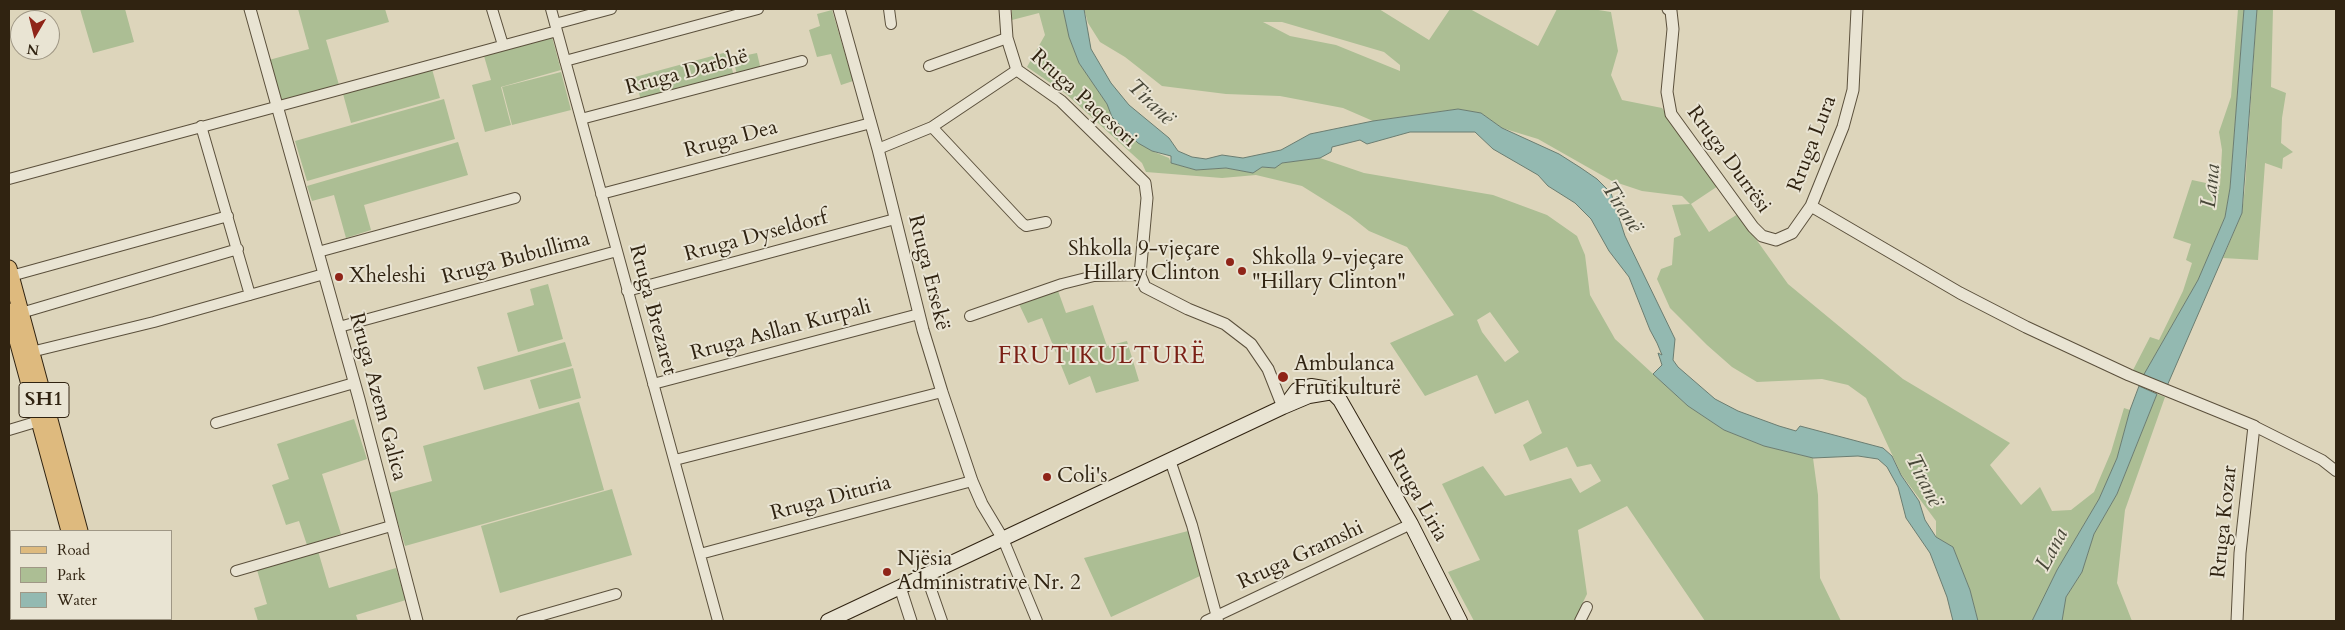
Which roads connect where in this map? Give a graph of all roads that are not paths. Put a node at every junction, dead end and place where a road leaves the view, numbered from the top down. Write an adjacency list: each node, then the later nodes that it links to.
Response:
1 (250, 9): 19 (street, Rruga Azem Galica)
2 (492, 9): 14 (street)
3 (551, 9): 12 (street, Rruga Brezaret)
4 (611, 9): 12 (street)
5 (758, 9): 15 (street)
6 (839, 9): 21 (street, Rruga Ersekë)
7 (889, 9): 11 (street)
8 (1005, 9): 13 (street, Rruga Paqesori)
9 (1668, 9): 32 (street, Rruga Durrësi)
10 (1857, 9): 28 (street, Rruga Lura)
11 (891, 24)
12 (556, 28): 14 (street); 15 (street, Rruga Brezaret)
13 (1007, 38): 17 (street); 18 (street, Rruga Paqesori)
14 (503, 45): 19 (street)
15 (565, 61): 20 (street, Rruga Brezaret)
16 (802, 62): 20 (street, Rruga Darbhë)
17 (929, 66)
18 (1018, 70): 23 (street); 38 (street, Rruga Paqesori)
19 (277, 105): 22 (street); 35 (street, Rruga Azem Galica)
20 (581, 119): 26 (street, Rruga Brezaret)
21 (871, 123): 24 (street, Rruga Ersekë); 26 (street, Rruga Dea)
22 (201, 126): 25 (street); 29 (street)
23 (932, 127): 24 (street); 31 (street)
24 (878, 149): 30 (street, Rruga Ersekë)
25 (9, 179)
26 (601, 194): 34 (street, Rruga Brezaret)
27 (514, 198): 35 (street)
28 (1810, 206): 32 (street, Rruga Lura); 52 (street)
29 (228, 216): 33 (street); 36 (street)
30 (895, 219): 39 (street, Rruga Dyseldorf); 42 (street, Rruga Ersekë)
31 (1046, 222)
32 (1769, 239)
33 (238, 249): 40 (street); 41 (street)
34 (616, 251): 39 (street, Rruga Brezaret); 44 (street, Rruga Bubullima)
35 (318, 252): 37 (street, Rruga Azem Galica)
36 (10, 272): 41 (main road, SH1)
37 (324, 274): 40 (street); 44 (street, Rruga Azem Galica)
38 (1140, 275): 43 (street); 49 (street)
39 (627, 291): 47 (street, Rruga Brezaret)
40 (250, 295): 45 (street)
41 (15, 312): 45 (main road, SH1); 50 (main road, SH1)
42 (919, 314): 47 (street, Rruga Asllan Kurpali); 48 (street, Rruga Ersekë)
43 (970, 316)
44 (339, 327): 46 (street, Rruga Azem Galica)
45 (31, 352): 61 (main road, SH1)
46 (354, 383): 51 (street); 59 (street, Rruga Azem Galica)
47 (653, 384): 54 (street, Rruga Brezaret)
48 (942, 392): 54 (street); 57 (street, Rruga Ersekë)
49 (1284, 406): 55 (main road); 58 (main road, Rruga Liria)
50 (39, 421): 53 (street); 60 (main road, SH1)
51 (216, 423)
52 (2254, 426): 56 (street); 80 (street, Rruga Kozar)
53 (9, 430)
54 (674, 460): 63 (street, Rruga Brezaret)
55 (1170, 460): 62 (main road); 69 (street)
56 (2336, 472)
57 (972, 481): 62 (street, Rruga Ersekë); 63 (street, Rruga Dituria)
58 (1411, 524): 69 (street, Rruga Gramshi); 78 (main road, Rruga Liria)
59 (391, 526): 64 (street); 70 (street, Rruga Azem Galica)
60 (69, 530)
61 (80, 530)
62 (1003, 540): 65 (main road); 76 (street)
63 (700, 554): 72 (street, Rruga Brezaret)
64 (236, 571)
65 (926, 575): 66 (main road); 75 (street)
66 (900, 587): 73 (main road); 74 (street)
67 (616, 594): 71 (street)
68 (1587, 607): 79 (street)
69 (1217, 619): 77 (street, Rruga Gramshi)
70 (417, 621)
71 (522, 621)
72 (718, 621)
73 (828, 621)
74 (911, 621)
75 (942, 621)
76 (1037, 621)
77 (1206, 621)
78 (1460, 621)
79 (1580, 621)
80 (2237, 621)

